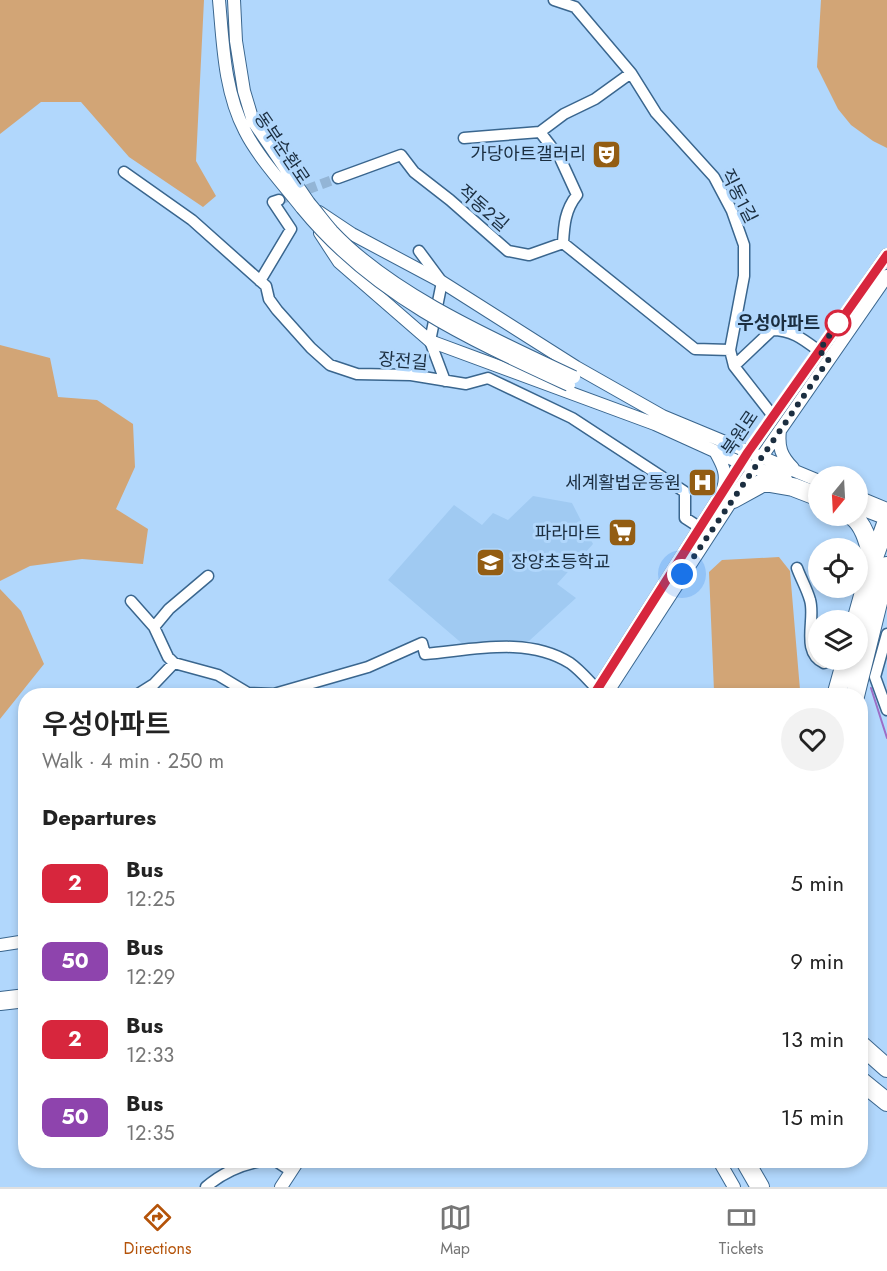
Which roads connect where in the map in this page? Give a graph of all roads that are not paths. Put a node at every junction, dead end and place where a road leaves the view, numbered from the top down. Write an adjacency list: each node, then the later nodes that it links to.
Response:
1 (219, 0): 10 (street, 동부순환로)
2 (234, 0): 10 (street, 동부순환로)
3 (554, 0): 4 (street, 직동1길)
4 (631, 73): 5 (street); 18 (street, 직동1길)
5 (540, 132): 6 (street); 11 (street)
6 (464, 138)
7 (124, 172): 15 (street, 장전길)
8 (338, 178): 11 (street, 적동2길)
9 (279, 200): 15 (street)
10 (308, 209): 16 (street); 17 (street); 24 (street, bridge)
11 (563, 243): 18 (street)
12 (419, 251): 16 (street)
13 (887, 255): 19 (street, 북원로)
14 (887, 276): 20 (street, 북원로)
15 (260, 281): 22 (street, 장전길)
16 (442, 282): 17 (street); 24 (street)
17 (430, 342): 22 (street); 24 (street)
18 (729, 350): 21 (street, 직동1길)
19 (819, 351): 20 (street); 21 (street); 23 (street, 북원로)
20 (829, 359): 25 (street, 북원로)
21 (734, 366): 23 (street, 직동1길)
22 (445, 381): 38 (street, 장전길)
23 (770, 420): 26 (street); 27 (street, 북원로)
24 (664, 422): 26 (street)
25 (780, 430): 28 (street, 북원로); 29 (street)
26 (719, 446): 27 (street); 32 (street)
27 (745, 457): 28 (street); 32 (street, 북원로)
28 (758, 463): 29 (street); 32 (street, 북원로)
29 (797, 482): 30 (street); 31 (highway); 32 (highway)
30 (808, 482)
31 (808, 488)
32 (727, 496): 38 (street, 북원로); 54 (street, 북원로)
33 (868, 501): 34 (street)
34 (887, 508)
35 (868, 512): 36 (street)
36 (887, 520): 39 (highway)
37 (861, 526): 39 (highway)
38 (699, 527): 53 (street, 북원로)
39 (884, 565): 44 (highway); 56 (highway)
40 (797, 568): 43 (street)
41 (208, 576): 45 (street)
42 (131, 601): 45 (street)
43 (813, 610)
44 (862, 610)
45 (154, 627): 47 (street)
46 (887, 634): 57 (street)
47 (174, 663): 49 (street); 50 (street)
48 (843, 670): 55 (highway)
49 (148, 688)
50 (240, 688)
51 (298, 688): 52 (street)
52 (593, 688)
53 (602, 688)
54 (602, 688)
55 (838, 688)
56 (857, 688)
57 (887, 710)
58 (18, 942): 59 (street)
59 (0, 945)
60 (18, 987): 61 (highway)
61 (0, 990)
62 (18, 999): 63 (highway)
63 (0, 1001)
64 (868, 1051): 65 (highway)
65 (887, 1068)
66 (868, 1074): 68 (highway)
67 (868, 1084): 70 (highway)
68 (887, 1084)
69 (868, 1086): 71 (highway)
70 (887, 1094)
71 (887, 1102)
72 (237, 1168): 78 (street)
73 (281, 1168): 79 (street)
74 (293, 1168): 80 (street)
75 (723, 1168): 81 (street)
76 (749, 1168): 82 (highway)
77 (760, 1168): 83 (highway)
78 (206, 1187)
79 (272, 1187)
80 (280, 1187)
81 (734, 1187)
82 (760, 1187)
83 (770, 1187)

